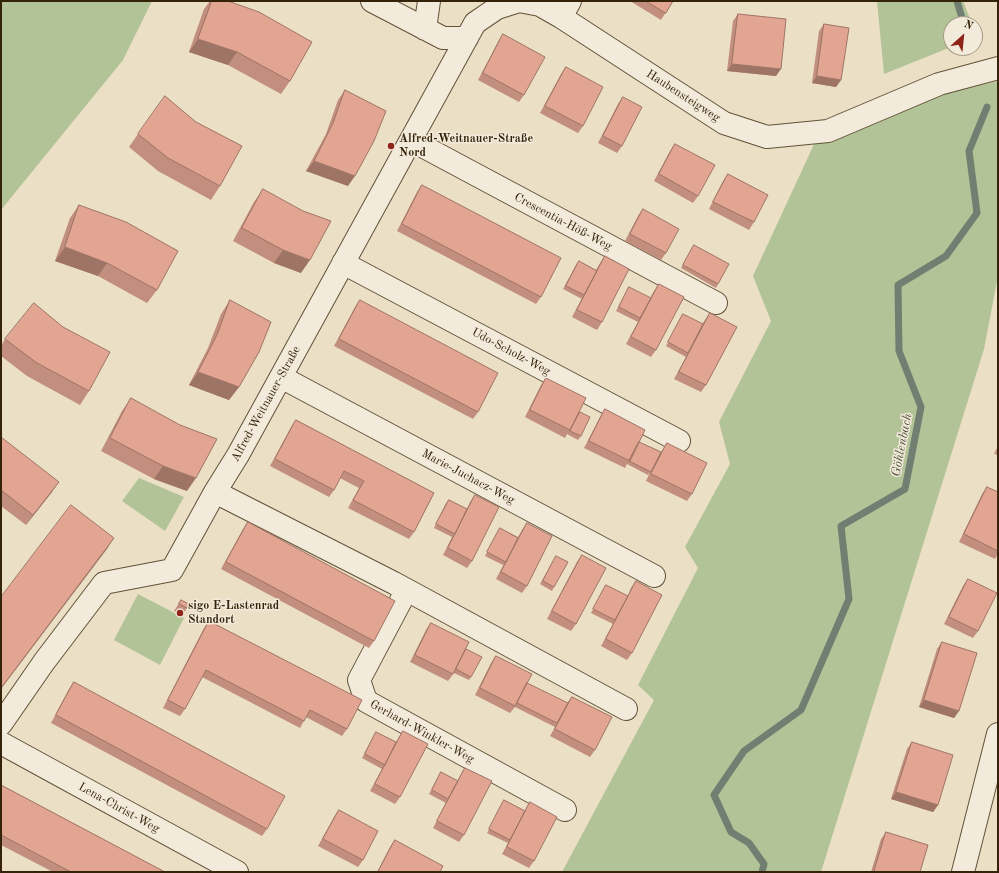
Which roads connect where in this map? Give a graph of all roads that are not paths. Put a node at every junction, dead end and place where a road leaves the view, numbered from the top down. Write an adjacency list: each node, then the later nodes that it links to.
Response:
1 (372, 1): 4 (street)
2 (429, 1): 4 (street)
3 (566, 9): 5 (street, Haubensteigweg); 6 (street, Haubensteigweg)
4 (425, 29): 5 (street)
5 (471, 31): 7 (street, Alfred-Weitnauer-Straße)
6 (998, 68)
7 (411, 140): 8 (street, Alfred-Weitnauer-Straße); 9 (street, Crescentia-Höß-Weg)
8 (343, 263): 10 (street, Alfred-Weitnauer-Straße); 11 (street, Udo-Scholz-Weg)
9 (716, 303)
10 (281, 377): 12 (street, Alfred-Weitnauer-Straße); 13 (street, Marie-Juchacz-Weg)
11 (679, 441)
12 (215, 492): 14 (street); 16 (street, Alfred-Weitnauer-Straße)
13 (654, 576)
14 (406, 591): 15 (street); 19 (street, Gerhard-Winkler-Weg)
15 (626, 709)
16 (1, 724)
17 (998, 734): 21 (street)
18 (1, 743): 20 (street, Lena-Christ-Weg)
19 (565, 810)
20 (237, 872)
21 (963, 872)

